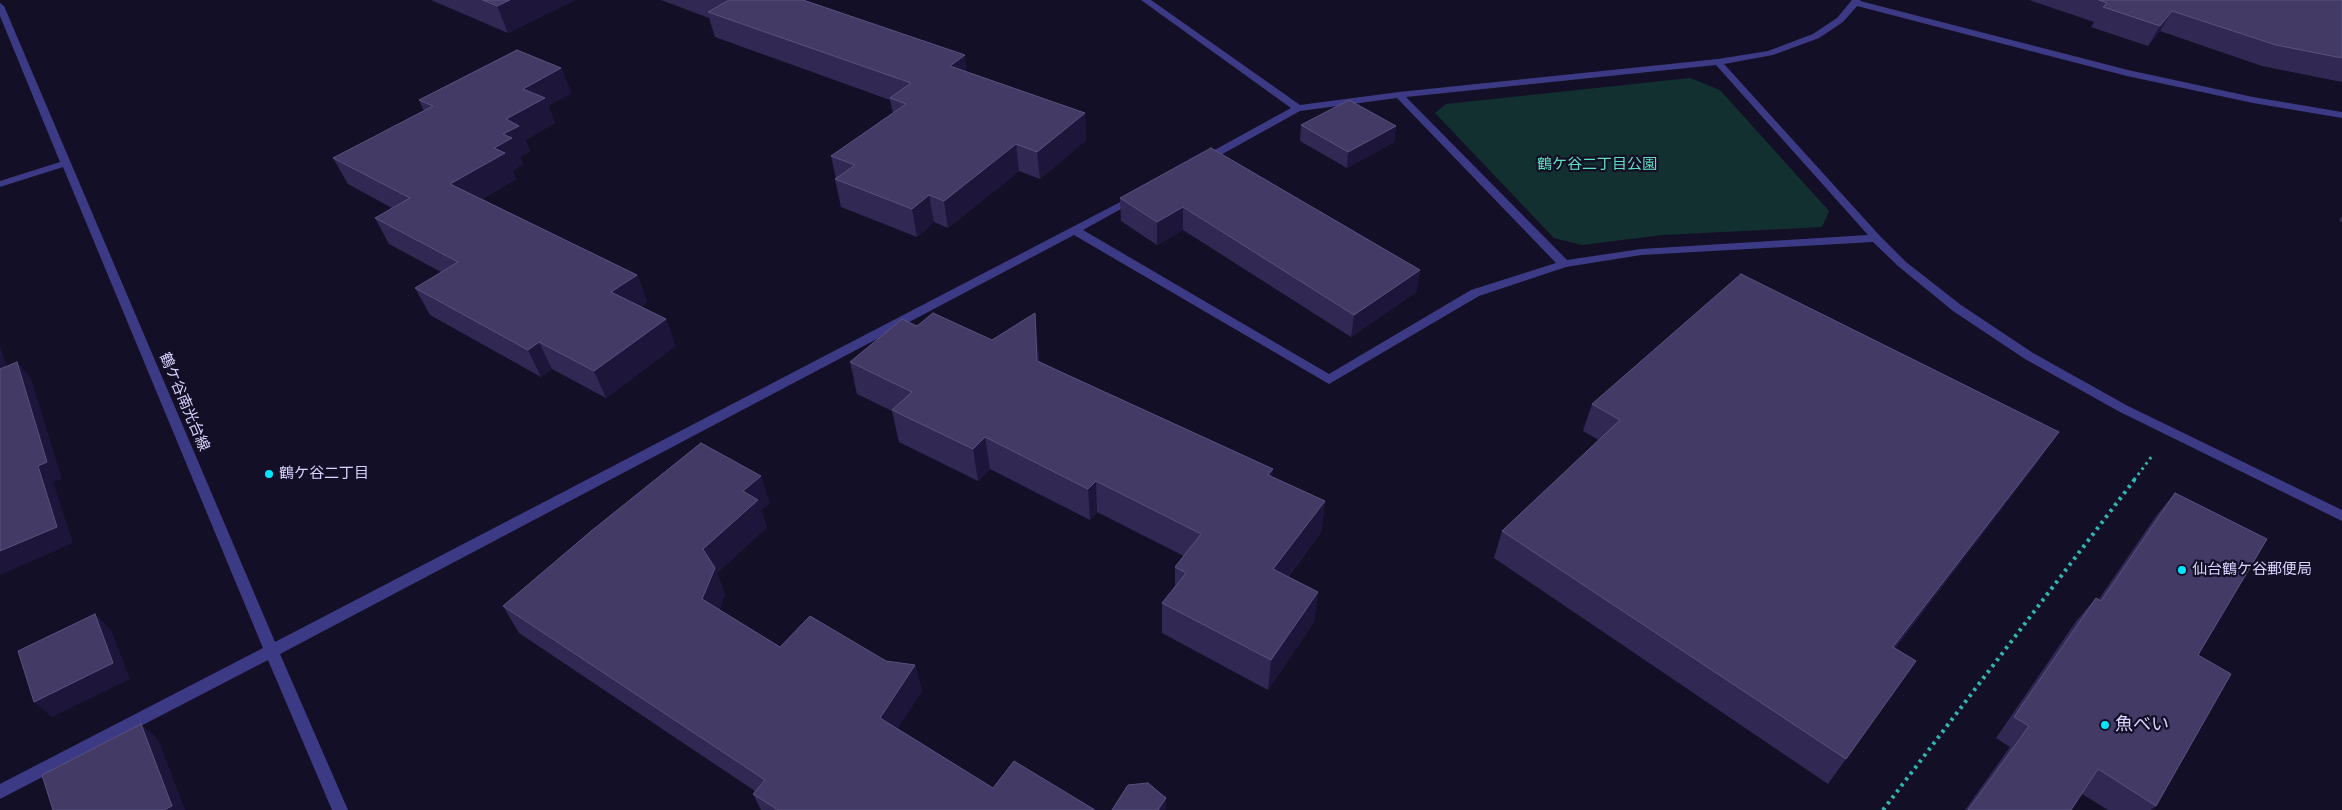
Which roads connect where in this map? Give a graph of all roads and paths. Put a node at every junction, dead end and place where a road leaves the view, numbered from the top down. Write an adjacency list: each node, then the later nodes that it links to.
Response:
1 (1145, 0): 6 (street)
2 (1857, 2): 4 (street); 7 (street)
3 (0, 6): 8 (street, 鶴ケ谷南光台線)
4 (1718, 62): 5 (street); 13 (street)
5 (1399, 95): 6 (street); 14 (street)
6 (1298, 108): 9 (street)
7 (2342, 115)
8 (66, 162): 10 (street); 17 (street, 鶴ケ谷南光台線)
9 (1195, 165)
10 (0, 184)
11 (1144, 193): 12 (street)
12 (1076, 231): 14 (street); 17 (street)
13 (1876, 238): 14 (street); 16 (street)
14 (1564, 264)
15 (2157, 448): 20 (path)
16 (2342, 516)
17 (272, 652): 18 (street); 19 (street, 鶴ケ谷南光台線)
18 (0, 792)
19 (340, 810)
20 (1884, 810)

